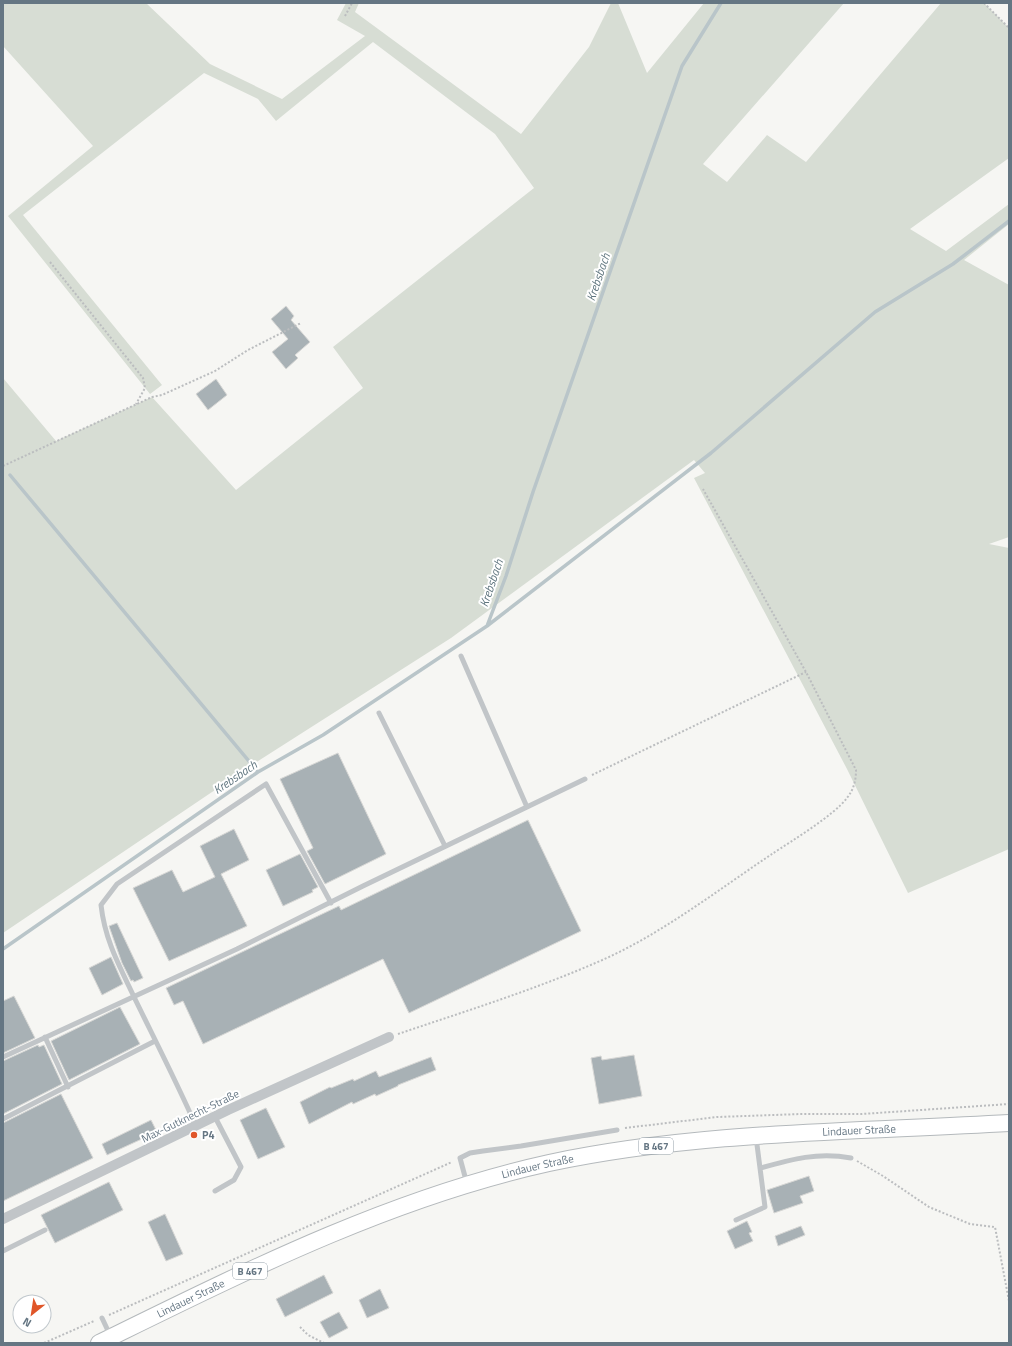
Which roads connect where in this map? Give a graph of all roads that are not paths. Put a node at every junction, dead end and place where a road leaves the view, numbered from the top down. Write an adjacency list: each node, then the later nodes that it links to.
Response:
1 (461, 656): 4 (lane)
2 (379, 714): 5 (lane)
3 (585, 778): 4 (lane)
4 (527, 807): 5 (lane)
5 (445, 846): 6 (lane)
6 (331, 903): 7 (lane); 7 (lane)
7 (134, 996): 8 (lane); 10 (lane)
8 (45, 1037): 11 (lane); 12 (lane)
9 (389, 1037): 13 (street, Max-Gutknecht-Straße)
10 (155, 1041): 12 (lane); 16 (lane)
11 (3, 1057)
12 (68, 1087): 14 (lane)
13 (215, 1117): 16 (street, Max-Gutknecht-Straße); 22 (lane)
14 (3, 1119)
15 (1009, 1122): 18 (main road, Lindauer Straße / B 467)
16 (196, 1126): 23 (street, Max-Gutknecht-Straße)
17 (617, 1130): 21 (lane)
18 (756, 1136): 20 (lane); 21 (main road, Lindauer Straße / B 467)
19 (851, 1158): 20 (lane)
20 (761, 1168): 24 (lane)
21 (467, 1185): 28 (main road, Lindauer Straße / B 467)
22 (215, 1191)
23 (3, 1219)
24 (736, 1220)
25 (45, 1230): 26 (lane)
26 (3, 1251)
27 (102, 1318): 28 (lane)
28 (105, 1340)

